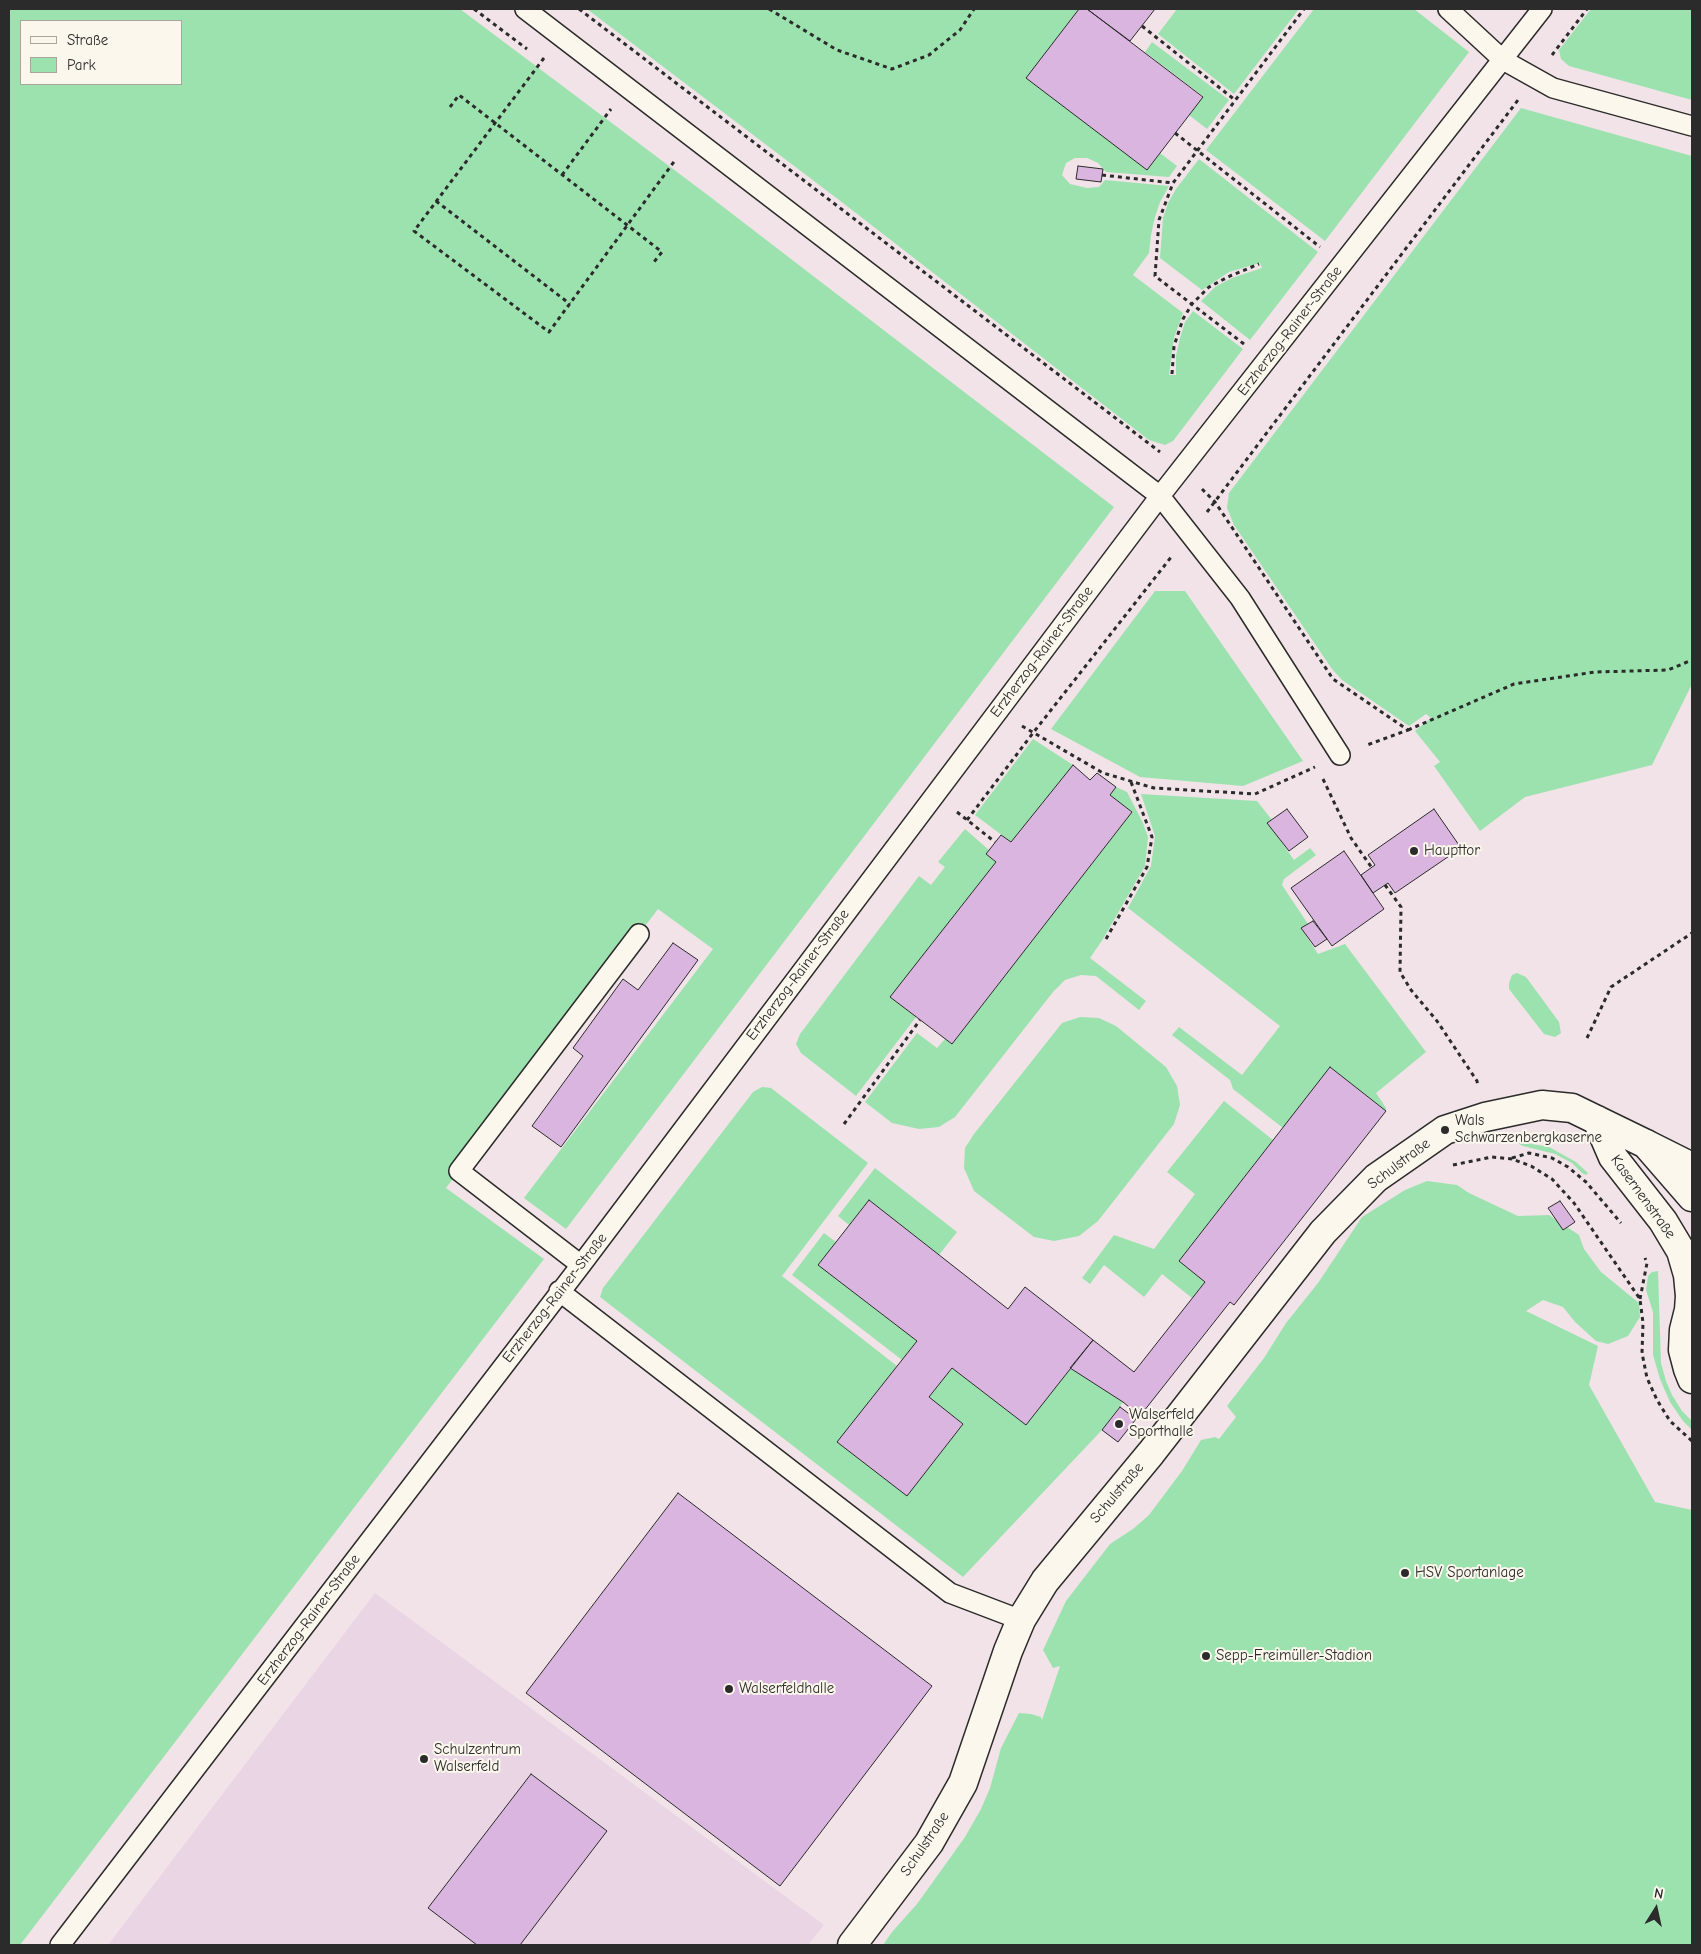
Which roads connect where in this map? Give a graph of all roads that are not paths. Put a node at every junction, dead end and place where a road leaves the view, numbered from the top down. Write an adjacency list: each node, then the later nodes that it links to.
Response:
1 (525, 9): 6 (lane)
2 (1448, 9): 4 (lane)
3 (1542, 9): 4 (lane, Erzherzog-Rainer-Straße)
4 (1503, 60): 5 (lane); 6 (lane, Erzherzog-Rainer-Straße)
5 (1692, 126)
6 (1160, 496): 7 (lane); 13 (lane, Erzherzog-Rainer-Straße)
7 (1340, 755)
8 (639, 934): 13 (lane)
9 (1597, 1120): 10 (main road, Kasernenstraße); 15 (main road, Kasernenstraße); 17 (main road, Schulstraße)
10 (1646, 1144): 11 (main road); 12 (main road, Kasernenstraße)
11 (1692, 1167)
12 (1692, 1197)
13 (581, 1265): 14 (lane, Erzherzog-Rainer-Straße)
14 (559, 1292): 17 (lane); 18 (lane, Erzherzog-Rainer-Straße)
15 (1690, 1308): 16 (main road, Kasernenstraße)
16 (1692, 1379)
17 (1021, 1620): 19 (main road, Schulstraße)
18 (60, 1945)
19 (852, 1945)

